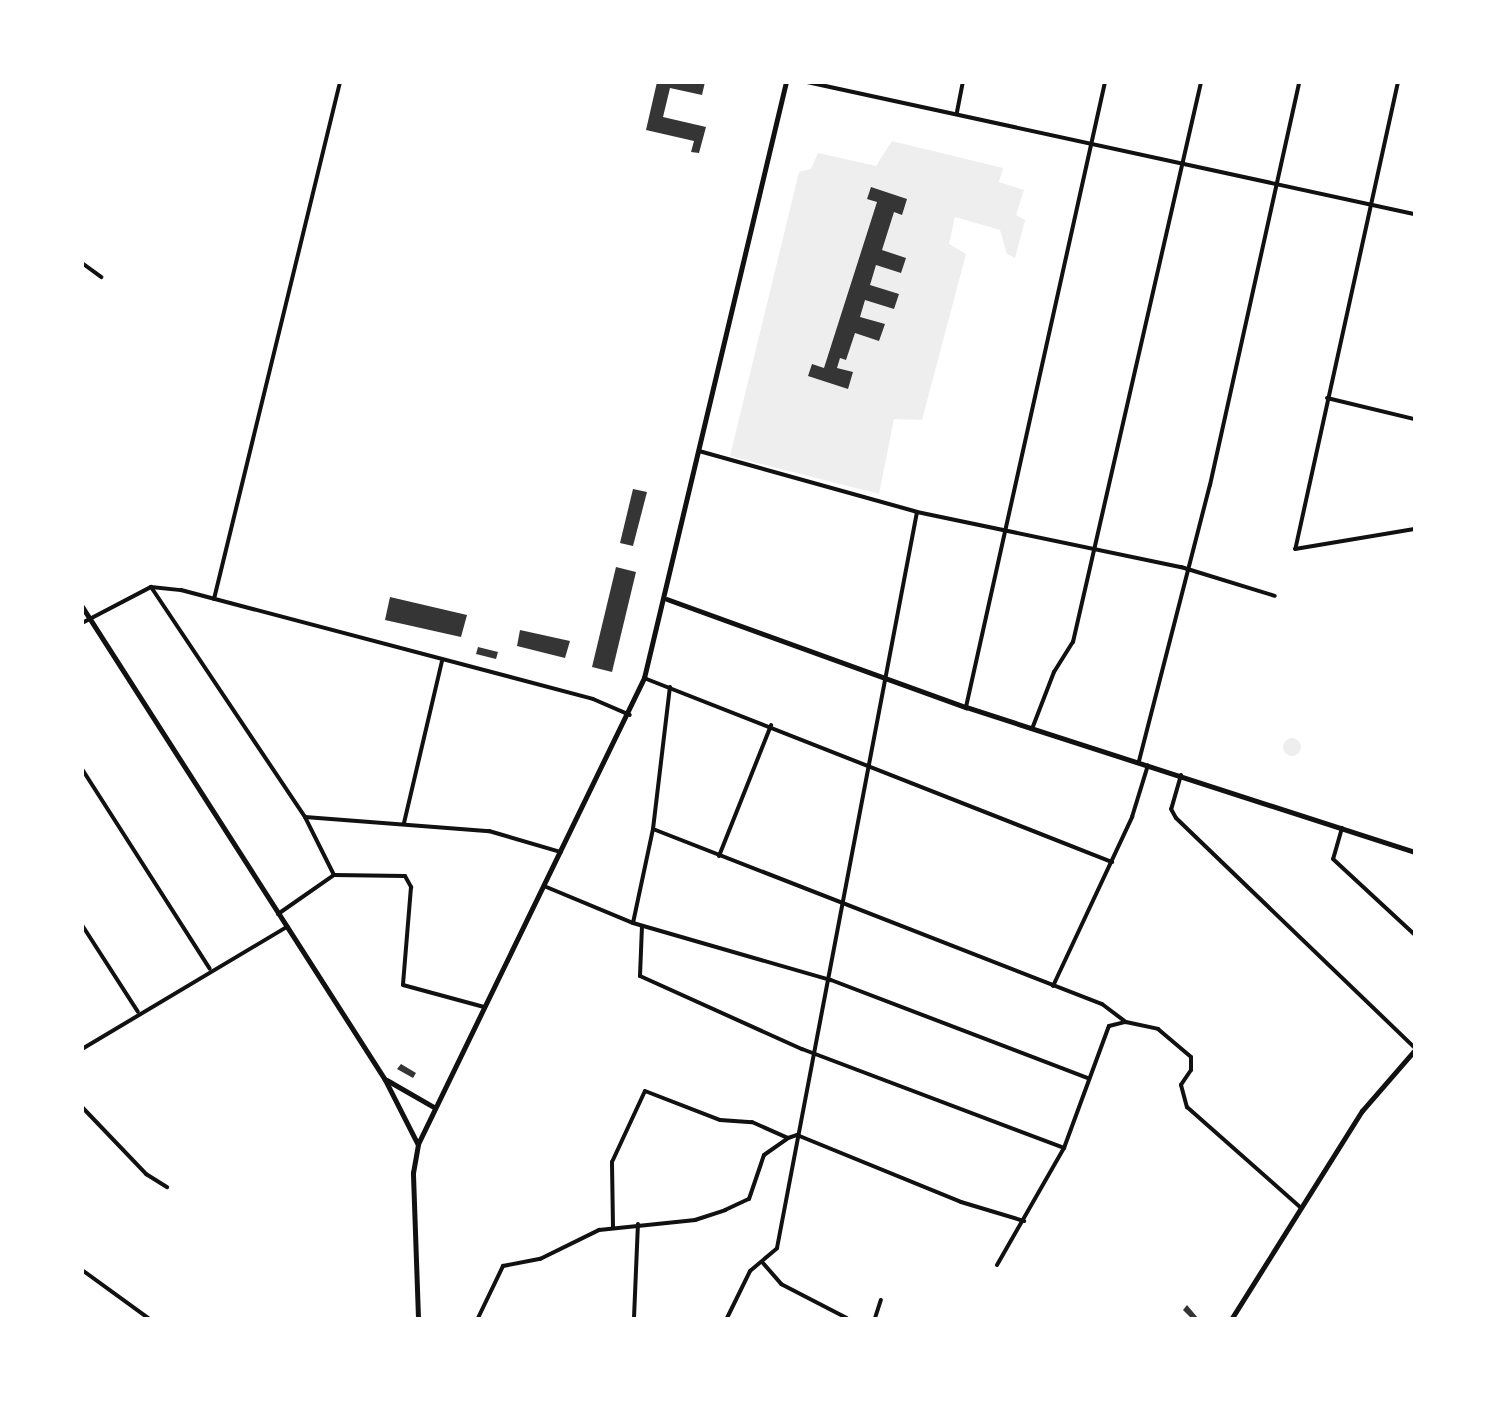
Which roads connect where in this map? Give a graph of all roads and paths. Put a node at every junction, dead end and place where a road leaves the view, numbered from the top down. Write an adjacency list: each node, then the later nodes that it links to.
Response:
1 (340, 82): 28 (street)
2 (786, 82): 19 (street)
3 (807, 82): 9 (street)
4 (963, 82): 9 (street)
5 (1105, 82): 10 (street)
6 (1201, 82): 11 (street)
7 (1299, 82): 12 (street)
8 (1398, 82): 13 (street)
9 (957, 112): 10 (street)
10 (1091, 142): 11 (street); 22 (street)
11 (1183, 163): 12 (street); 23 (street)
12 (1275, 184): 13 (street); 24 (street)
13 (1370, 205): 14 (street); 17 (street)
14 (1414, 214)
15 (82, 263): 16 (street)
16 (101, 277)
17 (1327, 398): 18 (street); 21 (street)
18 (1414, 419)
19 (699, 451): 20 (street); 27 (street)
20 (917, 512): 22 (street); 33 (street)
21 (1414, 529)
22 (1005, 534): 23 (street); 36 (street)
23 (1093, 548): 24 (street); 39 (street)
24 (1188, 570): 26 (street); 40 (street)
25 (151, 587): 28 (street); 30 (street); 45 (street)
26 (1275, 596)
27 (667, 598): 33 (street); 34 (street)
28 (214, 599): 32 (street)
29 (82, 606): 30 (street)
30 (90, 618): 31 (street); 56 (street)
31 (82, 623)
32 (442, 661): 37 (street); 46 (street)
33 (883, 675): 36 (street); 41 (street)
34 (644, 678): 35 (street); 37 (street)
35 (670, 687): 38 (street); 48 (street)
36 (966, 707): 39 (street)
37 (630, 715): 49 (street)
38 (771, 726): 41 (street); 51 (street)
39 (1032, 729): 40 (street)
40 (1139, 761): 42 (street)
41 (868, 764): 52 (street); 55 (street)
42 (1149, 765): 44 (street); 52 (street)
43 (82, 769): 62 (street)
44 (1181, 774): 47 (street); 69 (street)
45 (305, 817): 46 (street); 53 (street)
46 (404, 823): 49 (street)
47 (1342, 827): 50 (street); 61 (street)
48 (652, 829): 51 (street); 57 (street)
49 (561, 852): 54 (street)
50 (1414, 852)
51 (719, 856): 55 (street)
52 (1112, 862): 64 (street)
53 (334, 875): 56 (street); 65 (street)
54 (544, 886): 57 (street); 65 (street)
55 (844, 904): 63 (street); 64 (street)
56 (278, 914): 60 (street)
57 (633, 923): 59 (street)
58 (82, 925): 66 (street)
59 (642, 926): 63 (street); 70 (street)
60 (287, 927): 62 (street); 72 (street)
61 (1414, 934)
62 (210, 969): 66 (street)
63 (831, 980): 70 (street); 71 (street)
64 (1053, 986): 67 (street)
65 (484, 1007): 74 (street)
66 (138, 1012): 68 (street)
67 (1126, 1022): 71 (street); 80 (street)
68 (82, 1049)
69 (1414, 1049): 80 (street)
70 (817, 1053): 75 (street); 78 (street)
71 (1088, 1078): 78 (street)
72 (385, 1079): 74 (street); 77 (street)
73 (82, 1107): 79 (street)
74 (434, 1107): 77 (street)
75 (797, 1135): 76 (street); 81 (street); 84 (street)
76 (788, 1138): 82 (street); 83 (street)
77 (418, 1144): 89 (street)
78 (1065, 1148): 81 (street)
79 (167, 1187)
80 (1301, 1208): 95 (street)
81 (1024, 1221): 85 (street)
82 (638, 1224): 83 (street); 91 (street)
83 (613, 1227): 90 (street)
84 (763, 1263): 92 (street); 93 (street)
85 (997, 1265)
86 (82, 1270): 88 (street)
87 (881, 1300): 94 (street)
88 (148, 1318)
89 (418, 1318)
90 (478, 1318)
91 (634, 1318)
92 (727, 1318)
93 (847, 1318)
94 (874, 1318)
95 (1232, 1318)

